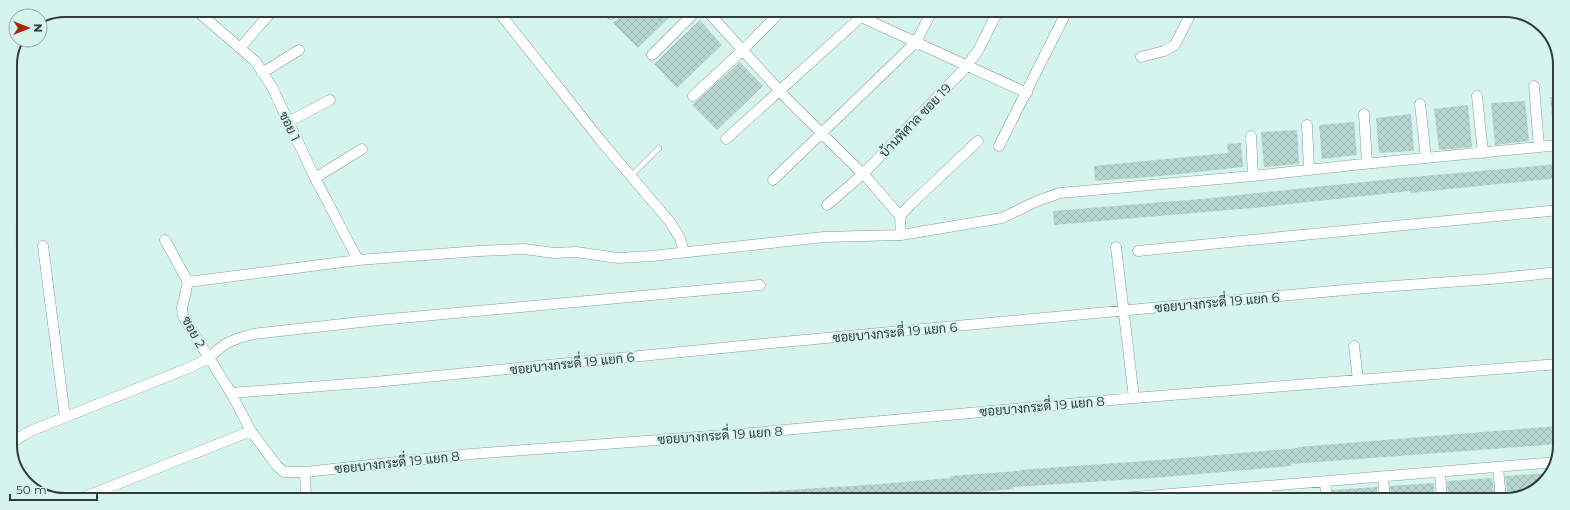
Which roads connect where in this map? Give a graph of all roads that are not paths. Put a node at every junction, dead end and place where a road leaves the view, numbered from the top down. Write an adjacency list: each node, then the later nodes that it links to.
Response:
1 (204, 17): 14 (street, ซอย 1)
2 (267, 17): 14 (street)
3 (503, 17): 44 (street)
4 (690, 17): 17 (street)
5 (713, 17): 16 (street)
6 (775, 17): 16 (street)
7 (859, 17): 22 (street)
8 (868, 17): 13 (street)
9 (929, 17): 13 (street)
10 (995, 17): 19 (street, บ้านพิศาล ซอย 19)
11 (1064, 17): 23 (street)
12 (1189, 17): 18 (street)
13 (916, 42): 19 (street); 31 (street)
14 (240, 48): 20 (street, ซอย 1)
15 (299, 50): 20 (street)
16 (743, 50): 22 (street); 24 (street)
17 (652, 55)
18 (1141, 57)
19 (967, 66): 23 (street); 46 (street, บ้านพิศาล ซอย 19)
20 (262, 73): 29 (street, ซอย 1)
21 (1534, 86): 37 (street)
22 (780, 91): 31 (street); 33 (street)
23 (1027, 93): 35 (street)
24 (693, 96)
25 (1477, 96): 40 (street)
26 (330, 100): 29 (street)
27 (1420, 104): 41 (street)
28 (1364, 114): 42 (street)
29 (288, 122): 47 (street, ซอย 1)
30 (1307, 125): 43 (street)
31 (820, 134): 46 (street); 48 (street)
32 (1251, 136): 45 (street)
33 (726, 139)
34 (978, 141): 51 (street)
35 (999, 146)
36 (1553, 146): 37 (street)
37 (1539, 147): 40 (street)
38 (659, 148): 44 (lane)
39 (362, 149): 47 (street)
40 (1483, 153): 41 (street)
41 (1426, 158): 42 (street)
42 (1367, 163): 43 (street)
43 (1310, 170): 45 (street)
44 (631, 176): 57 (street)
45 (1253, 176): 52 (street)
46 (865, 177): 49 (street, บ้านพิศาล ซอย 19); 51 (street)
47 (315, 178): 58 (street, ซอย 1)
48 (773, 180)
49 (826, 205)
50 (1553, 211): 56 (street)
51 (900, 216): 52 (street)
52 (901, 235): 57 (street)
53 (165, 240): 60 (street)
54 (42, 246): 69 (street)
55 (1116, 247): 62 (street)
56 (1138, 251)
57 (684, 252): 58 (street)
58 (358, 260): 60 (street)
59 (1553, 273): 62 (street, ซอยบางกระดี่ 19 แยก 6)
60 (188, 282): 64 (street, ซอย 2)
61 (760, 285): 64 (street)
62 (1123, 311): 67 (street, ซอยบางกระดี่ 19 แยก 6); 68 (street)
63 (1354, 346): 66 (street)
64 (208, 358): 67 (street, ซอย 2); 69 (street)
65 (1553, 364): 66 (street)
66 (1358, 380): 68 (street)
67 (230, 393): 70 (street, ซอย 2)
68 (1134, 398): 74 (street, ซอยบางกระดี่ 19 แยก 8)
69 (65, 417): 71 (street)
70 (251, 431): 74 (street, ซอยบางกระดี่ 19 แยก 8); 79 (street)
71 (17, 439)
72 (1549, 463): 73 (street)
73 (1498, 467): 75 (street); 86 (street)
74 (306, 472): 80 (street)
75 (1440, 472): 76 (street); 85 (street)
76 (1384, 477): 77 (street); 84 (street)
77 (1325, 482): 78 (street); 83 (street)
78 (1267, 487): 81 (street); 82 (street)
79 (95, 493)
80 (306, 493)
81 (1229, 493)
82 (1267, 493)
83 (1326, 493)
84 (1385, 493)
85 (1442, 493)
86 (1500, 493)

